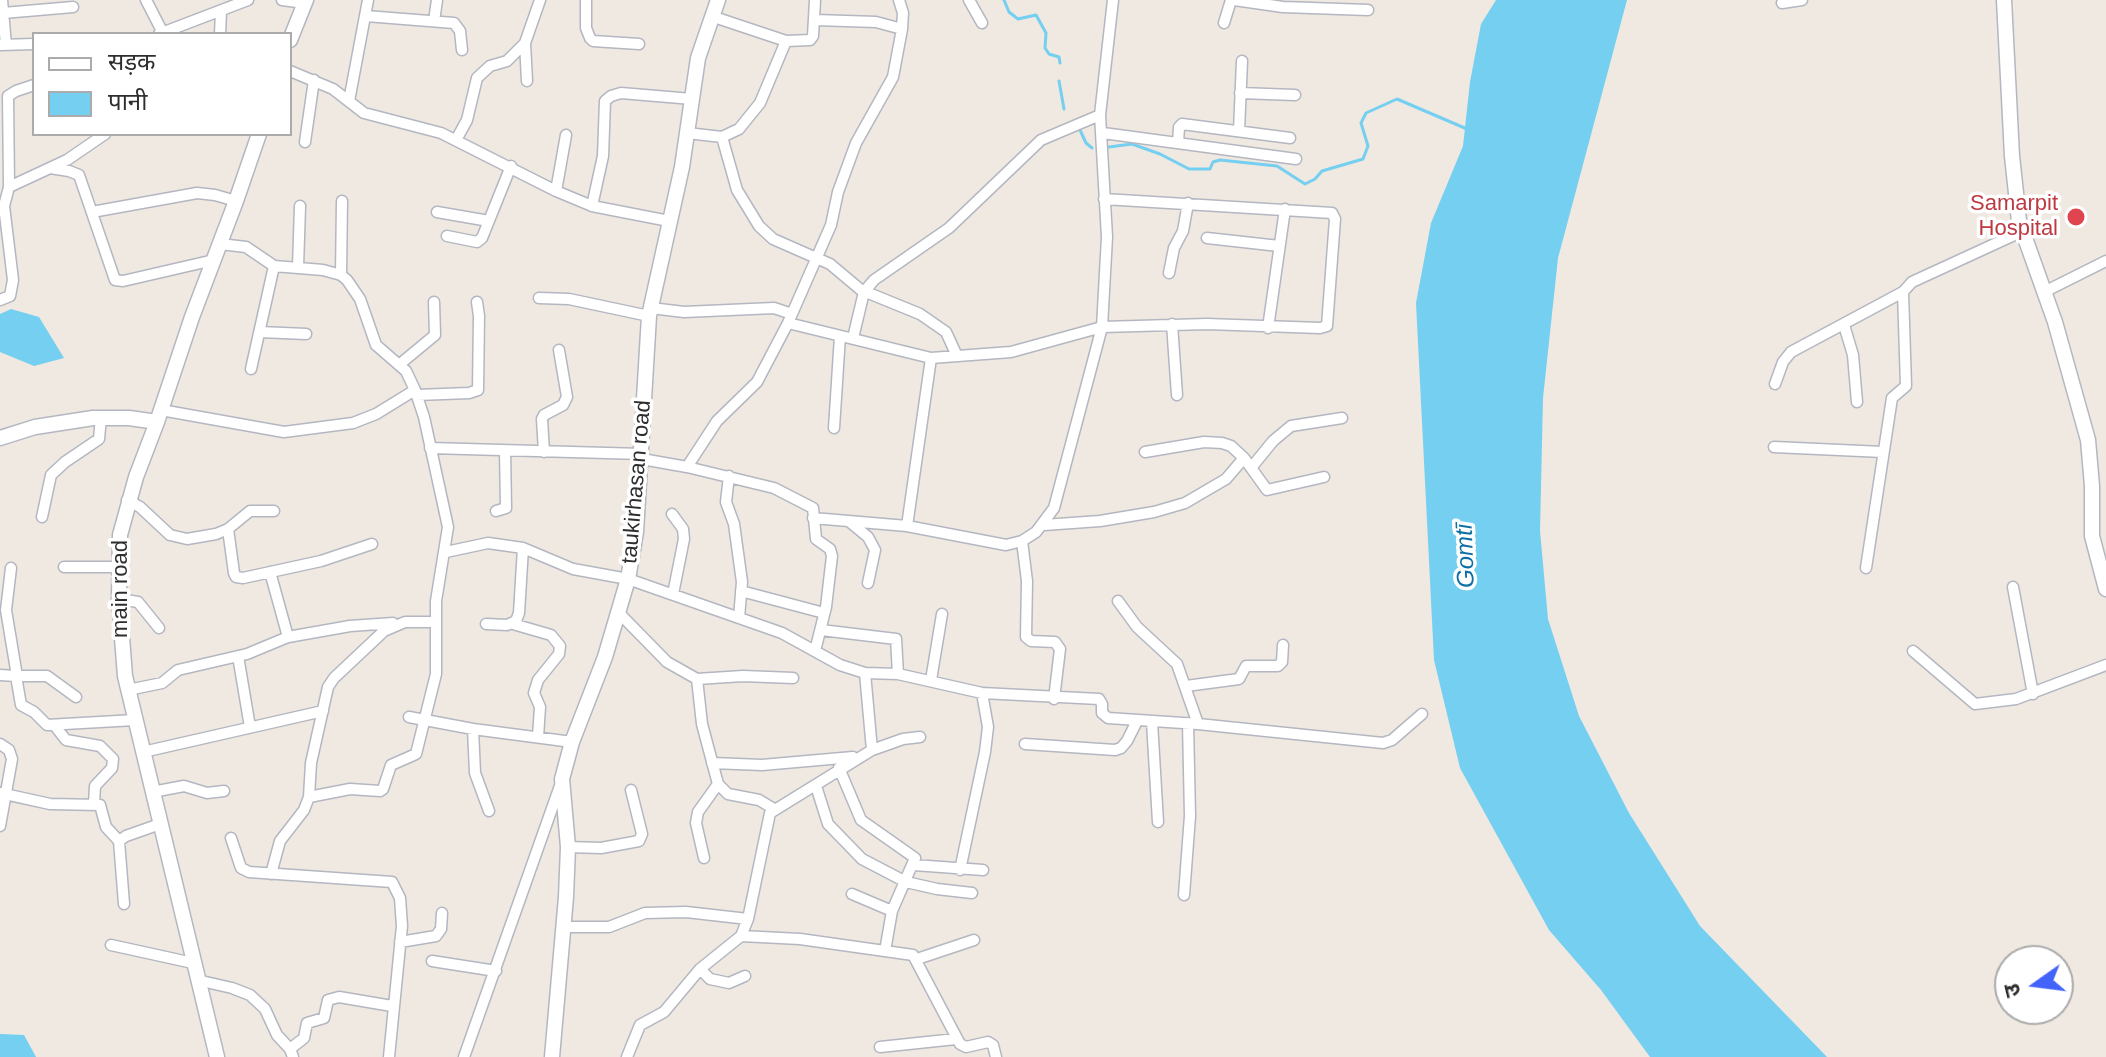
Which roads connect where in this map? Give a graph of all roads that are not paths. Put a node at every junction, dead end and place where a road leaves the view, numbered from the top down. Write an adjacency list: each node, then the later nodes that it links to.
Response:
1 (2, 0): 22 (street)
2 (146, 0): 30 (street)
3 (248, 0): 21 (street)
4 (282, 0): 17 (street)
5 (368, 0): 23 (street)
6 (437, 0): 26 (street)
7 (540, 0): 35 (street)
8 (586, 0): 37 (street)
9 (718, 0): 24 (main road, taukirhasan road)
10 (815, 0): 25 (street)
11 (899, 0): 29 (street)
12 (969, 0): 27 (street)
13 (1113, 0): 49 (street)
14 (1232, 0): 20 (street); 28 (street)
15 (1802, 0): 18 (street)
16 (2004, 0): 78 (main road)
17 (305, 2): 33 (main road)
18 (1782, 3)
19 (73, 7): 22 (street)
20 (1368, 10)
21 (221, 11): 31 (street); 32 (street)
22 (3, 13): 38 (street)
23 (366, 16): 26 (street); 48 (street)
24 (714, 17): 34 (street); 47 (main road, taukirhasan road)
25 (815, 20): 29 (street); 34 (street)
26 (434, 21): 39 (street)
27 (982, 23)
28 (1224, 23)
29 (902, 29): 83 (street)
30 (160, 32)
31 (166, 32)
32 (220, 32)
33 (292, 35)
34 (786, 41): 56 (street)
35 (525, 43): 43 (street); 58 (street)
36 (32, 44): 38 (street)
37 (639, 44)
38 (3, 45)
39 (462, 50)
40 (1242, 61): 45 (street)
41 (292, 72): 42 (street)
42 (314, 80): 48 (street); 59 (street)
43 (527, 81)
44 (32, 86): 64 (street)
45 (1240, 93): 46 (street); 50 (street)
46 (1295, 95)
47 (692, 99): 51 (main road, taukirhasan road); 72 (street)
48 (349, 101): 58 (street)
49 (1100, 115): 52 (street); 90 (street)
50 (1239, 131): 57 (street); 60 (street)
51 (687, 133): 56 (street); 77 (main road, taukirhasan road)
52 (1103, 133): 60 (street); 66 (street)
53 (566, 135): 65 (street)
54 (102, 136): 63 (street)
55 (258, 136): 67 (main road, main road)
56 (722, 137): 83 (street)
57 (1290, 138)
58 (456, 140): 62 (street)
59 (305, 142)
60 (1178, 143): 61 (street)
61 (1296, 159)
62 (511, 166): 65 (street); 76 (street)
63 (50, 168): 64 (street); 74 (street)
64 (9, 187): 70 (street)
65 (556, 191): 72 (street)
66 (1104, 199): 69 (street); 101 (street)
67 (236, 201): 74 (street); 81 (main road, main road)
68 (342, 201): 89 (street)
69 (1188, 203): 73 (street); 88 (street)
70 (2, 206): 94 (street)
71 (300, 206): 87 (street)
72 (592, 206): 77 (street)
73 (1285, 209): 82 (street); 102 (street)
74 (92, 212): 84 (street)
75 (437, 212): 76 (street)
76 (489, 221): 79 (street)
77 (669, 221): 97 (main road, taukirhasan road)
78 (2023, 231): 91 (street); 92 (main road)
79 (447, 236)
80 (1207, 238): 82 (street)
81 (220, 244): 84 (main road, main road); 86 (street)
82 (1279, 246): 102 (street)
83 (818, 258): 90 (street); 98 (street)
84 (214, 260): 116 (main road, main road)
85 (2106, 261): 92 (street)
86 (274, 266): 87 (street); 103 (street)
87 (298, 267): 89 (street)
88 (1169, 273)
89 (341, 275): 110 (street)
90 (860, 289): 106 (street); 108 (street)
91 (1903, 292): 100 (street); 126 (street)
92 (2044, 292): 155 (main road)
93 (539, 298): 97 (street)
94 (0, 300)
95 (434, 302): 110 (street)
96 (477, 302): 113 (street)
97 (650, 312): 98 (street); 127 (main road, taukirhasan road)
98 (790, 318): 105 (street); 129 (street)
99 (1172, 324): 101 (street); 102 (street); 114 (street)
100 (1844, 325): 112 (street); 115 (street)
101 (1102, 327): 108 (street); 140 (street)
102 (1268, 328)
103 (260, 332): 104 (street); 111 (street)
104 (306, 334)
105 (840, 336): 106 (street); 119 (street)
106 (853, 338): 109 (street)
107 (559, 350): 124 (street)
108 (957, 356): 109 (street)
109 (931, 358): 141 (street)
110 (400, 364): 113 (street)
111 (251, 369)
112 (1775, 384)
113 (416, 393): 116 (street); 122 (street)
114 (1177, 395)
115 (1857, 402)
116 (159, 416): 117 (main road); 133 (main road, main road)
117 (101, 417): 120 (main road); 137 (street)
118 (1342, 418): 130 (street)
119 (834, 428)
120 (0, 438)
121 (1774, 447): 126 (street)
122 (430, 448): 123 (street); 146 (street)
123 (505, 451): 124 (street); 135 (street)
124 (544, 452): 127 (street)
125 (1145, 452): 128 (street)
126 (1883, 452): 150 (street)
127 (642, 456): 129 (street); 152 (main road, taukirhasan road)
128 (1244, 458): 130 (street); 140 (street)
129 (687, 467): 131 (street)
130 (1251, 468): 132 (street)
131 (729, 476): 138 (street); 156 (street)
132 (1324, 477)
133 (127, 500): 142 (street); 148 (main road, main road)
134 (274, 511): 142 (street)
135 (496, 511)
136 (672, 514): 157 (street)
137 (42, 517)
138 (813, 518): 139 (street); 161 (street)
139 (849, 522): 141 (street); 153 (street)
140 (1044, 525): 143 (street)
141 (907, 526): 143 (street)
142 (228, 529): 151 (street)
143 (1022, 541): 188 (street)
144 (372, 544): 151 (street)
145 (523, 548): 146 (street); 152 (street); 167 (street)
146 (446, 552): 164 (street)
147 (64, 567): 148 (street)
148 (118, 567): 158 (main road, main road)
149 (11, 568): 179 (street)
150 (1866, 568)
151 (270, 572): 170 (street)
152 (628, 579): 157 (street); 160 (main road, taukirhasan road)
153 (868, 583)
154 (2013, 587): 186 (street)
155 (2106, 589)
156 (741, 591): 161 (street); 163 (street)
157 (673, 594): 163 (street)
158 (119, 599): 168 (street); 184 (main road, main road)
159 (1118, 601): 183 (street)
160 (619, 613): 181 (street); 202 (main road, taukirhasan road)
161 (824, 613): 169 (street)
162 (942, 614): 182 (street)
163 (739, 618): 172 (street)
164 (436, 622): 165 (street); 193 (street)
165 (399, 623): 170 (street); 189 (street)
166 (486, 624): 167 (street)
167 (513, 624): 200 (street)
168 (159, 628)
169 (821, 630): 172 (street); 177 (street)
170 (288, 637): 174 (street)
171 (1283, 645): 183 (street)
172 (815, 651): 176 (street)
173 (1913, 651): 186 (street)
174 (238, 656): 184 (street); 198 (street)
175 (2106, 665): 186 (street)
176 (865, 673): 177 (street); 205 (street)
177 (898, 674): 182 (street)
178 (0, 675): 179 (street)
179 (16, 676): 187 (street); 197 (street)
180 (793, 678): 181 (street)
181 (697, 679): 208 (street)
182 (931, 680): 185 (street)
183 (1186, 686): 196 (street)
184 (128, 690): 192 (main road, main road)
185 (982, 693): 188 (street); 229 (street)
186 (2033, 694)
187 (76, 697)
188 (1054, 699): 194 (street)
189 (323, 711): 198 (street); 217 (street)
190 (1422, 714): 196 (street)
191 (409, 717): 193 (street)
192 (135, 720): 197 (street); 206 (main road, main road)
193 (425, 721): 199 (street); 217 (street)
194 (1137, 721): 195 (street); 204 (street)
195 (1152, 722): 196 (street); 221 (street)
196 (1193, 723): 235 (street)
197 (55, 726): 218 (street)
198 (250, 727): 206 (street)
199 (473, 729): 200 (street); 220 (street)
200 (538, 737): 202 (street)
201 (920, 737): 205 (street)
202 (572, 742): 210 (main road, taukirhasan road)
203 (0, 744): 216 (street)
204 (1025, 744)
205 (872, 750): 207 (street)
206 (143, 752): 215 (main road, main road)
207 (859, 757): 208 (street); 209 (street)
208 (712, 763): 211 (street)
209 (839, 768): 212 (street); 228 (street)
210 (562, 779): 226 (main road, taukirhasan road); 250 (street)
211 (718, 784): 219 (street); 227 (street)
212 (816, 786): 219 (street); 232 (street)
213 (631, 790): 226 (street)
214 (224, 791): 215 (street)
215 (152, 792): 222 (main road, main road)
216 (3, 794): 218 (street); 223 (street)
217 (309, 797): 231 (street)
218 (94, 804): 225 (street)
219 (774, 809): 239 (street)
220 (489, 811)
221 (1158, 822)
222 (160, 824): 225 (street); 248 (main road, main road)
223 (0, 826)
224 (231, 838): 231 (street)
225 (119, 841): 236 (street)
226 (568, 847): 240 (main road, taukirhasan road)
227 (704, 858)
228 (914, 865): 229 (street); 232 (street)
229 (960, 870): 230 (street)
230 (983, 870)
231 (271, 874): 243 (street)
232 (906, 882): 233 (street); 237 (street)
233 (972, 893)
234 (852, 894): 237 (street)
235 (1184, 895)
236 (124, 904)
237 (892, 911): 245 (street)
238 (442, 913): 243 (street)
239 (748, 919): 240 (street); 241 (street)
240 (563, 927): 260 (main road, taukirhasan road)
241 (741, 936): 245 (street); 249 (street)
242 (974, 940): 246 (street)
243 (400, 942): 253 (street)
244 (111, 945): 248 (street)
245 (885, 951): 246 (street)
246 (917, 959): 254 (street)
247 (432, 961): 250 (street)
248 (193, 963): 252 (main road, main road)
249 (700, 969): 251 (street); 261 (street)
250 (496, 971): 259 (street)
251 (745, 976)
252 (197, 980): 256 (street); 257 (main road, main road)
253 (392, 1006): 256 (street); 258 (street)
254 (956, 1039): 255 (street); 262 (street)
255 (880, 1047)
256 (291, 1053)
257 (217, 1057)
258 (389, 1057)
259 (464, 1057)
260 (552, 1057)
261 (627, 1057)
262 (996, 1057)

